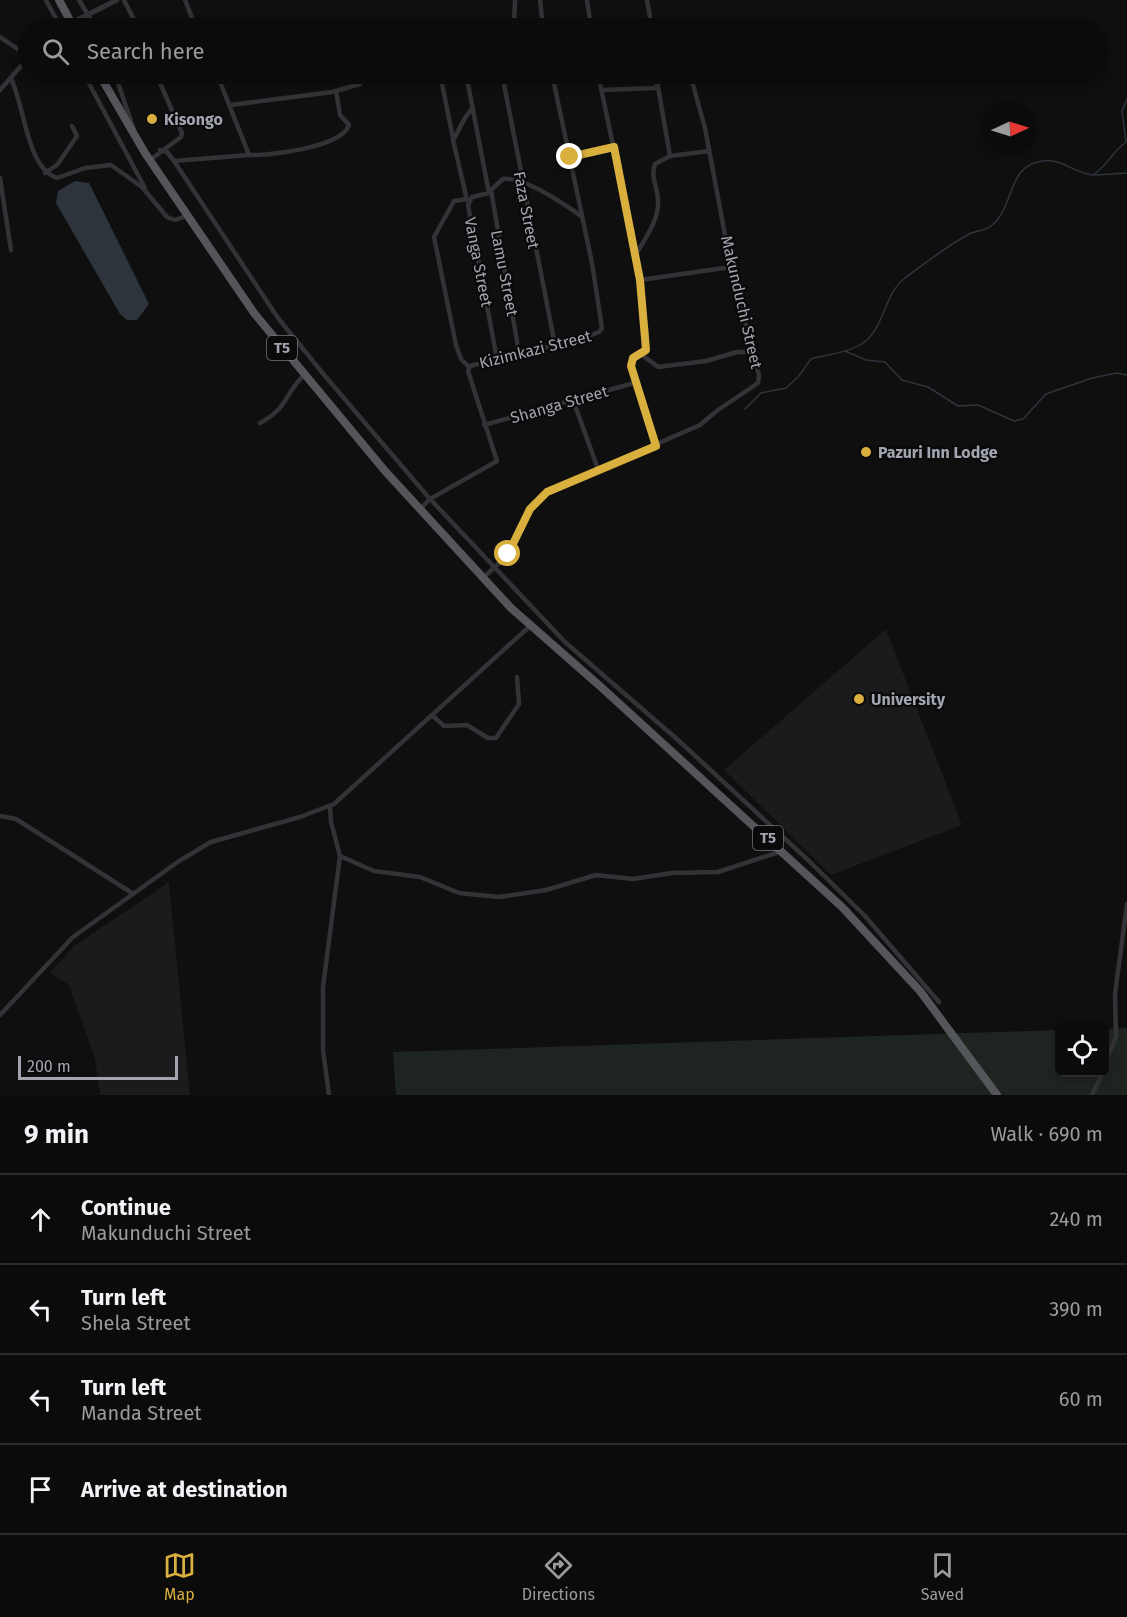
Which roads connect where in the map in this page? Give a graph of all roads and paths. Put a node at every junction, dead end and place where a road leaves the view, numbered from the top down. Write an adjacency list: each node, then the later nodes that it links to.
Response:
1 (46, 0): 12 (street)
2 (59, 0): 13 (highway)
3 (79, 0): 11 (street)
4 (117, 0): 11 (street)
5 (124, 0): 16 (street)
6 (185, 0): 17 (street)
7 (515, 0): 18 (street)
8 (540, 0): 19 (street)
9 (587, 0): 20 (street)
10 (647, 0): 21 (street)
11 (89, 15): 14 (street); 15 (street)
12 (56, 18)
13 (69, 18)
14 (85, 18)
15 (91, 18)
16 (133, 18)
17 (192, 18)
18 (514, 18)
19 (542, 18)
20 (590, 18)
21 (650, 18)
22 (1, 36): 23 (street)
23 (18, 49)
24 (18, 70): 25 (street)
25 (11, 79): 40 (street); 56 (street)
26 (89, 84): 59 (street)
27 (105, 84): 47 (highway, T5)
28 (118, 84): 47 (street)
29 (160, 84): 49 (street)
30 (222, 84): 43 (street)
31 (360, 84): 42 (street)
32 (442, 84): 46 (street)
33 (468, 84): 44 (street, Vanga Street)
34 (504, 84): 58 (street, Faza Street)
35 (554, 84): 53 (street, Kizimkazi Street)
36 (600, 84): 41 (street)
37 (658, 84): 39 (street)
38 (693, 84): 50 (street, Makunduchi Street)
39 (657, 87): 41 (street); 52 (street)
40 (0, 90)
41 (602, 90): 48 (street)
42 (336, 91): 43 (street); 51 (street)
43 (231, 105): 51 (street)
44 (473, 108): 46 (street); 60 (street, Vanga Street)
45 (72, 126): 56 (street)
46 (453, 139): 61 (street)
47 (138, 141): 54 (highway, T5)
48 (614, 147): 53 (street); 65 (street)
49 (160, 150): 54 (street); 55 (street)
50 (710, 152): 52 (street); 66 (street, Makunduchi Street)
51 (249, 155): 55 (street)
52 (670, 156): 65 (street)
53 (570, 157): 63 (street, Kizimkazi Street)
54 (150, 160): 62 (highway, T5)
55 (174, 161): 81 (street)
56 (45, 173): 59 (street)
57 (0, 179): 64 (street)
58 (521, 181): 60 (street); 63 (street); 68 (street, Faza Street)
59 (148, 192): 62 (street)
60 (489, 193): 61 (street, Vanga Street); 70 (street, Lamu Street)
61 (467, 201): 72 (street, Vanga Street); 73 (street)
62 (186, 216): 74 (highway, T5)
63 (581, 216): 68 (street, Kizimkazi Street)
64 (11, 250)
65 (636, 254): 67 (street)
66 (731, 267): 67 (street); 69 (street, Makunduchi Street)
67 (640, 280): 71 (street)
68 (555, 345): 70 (street, Kizimkazi Street)
69 (753, 352): 71 (street); 79 (street, Makunduchi Street)
70 (519, 353): 72 (street, Kizimkazi Street)
71 (642, 355): 75 (street)
72 (497, 359): 73 (street, Kizimkazi Street)
73 (469, 367): 78 (street, Kizimkazi Street)
74 (304, 375): 77 (street); 82 (highway, T5)
75 (634, 383): 76 (street, Shanga Street); 79 (street)
76 (573, 400): 78 (street, Shanga Street); 80 (street)
77 (260, 423)
78 (484, 426): 81 (street, Kizimkazi Street)
79 (656, 446): 80 (street, Makunduchi Street)
80 (598, 469): 83 (street, Makunduchi Street)
81 (430, 499): 82 (street, Kizimkazi Street); 83 (street)
82 (420, 509): 84 (highway, T5)
83 (496, 567): 84 (street, Makunduchi Street); 94 (street)
84 (483, 578): 85 (highway, T5)
85 (530, 626): 87 (street); 90 (highway, T5)
86 (518, 677): 87 (street)
87 (433, 716): 88 (street)
88 (330, 806): 91 (street); 92 (street)
89 (0, 816): 92 (street)
90 (782, 851): 91 (street); 99 (highway, T5)
91 (340, 856): 98 (street)
92 (132, 893): 95 (street)
93 (1127, 904): 96 (street)
94 (939, 1002)
95 (0, 1015)
96 (1109, 1053)
97 (1101, 1077): 100 (street)
98 (329, 1095)
99 (997, 1095)
100 (1092, 1095)

